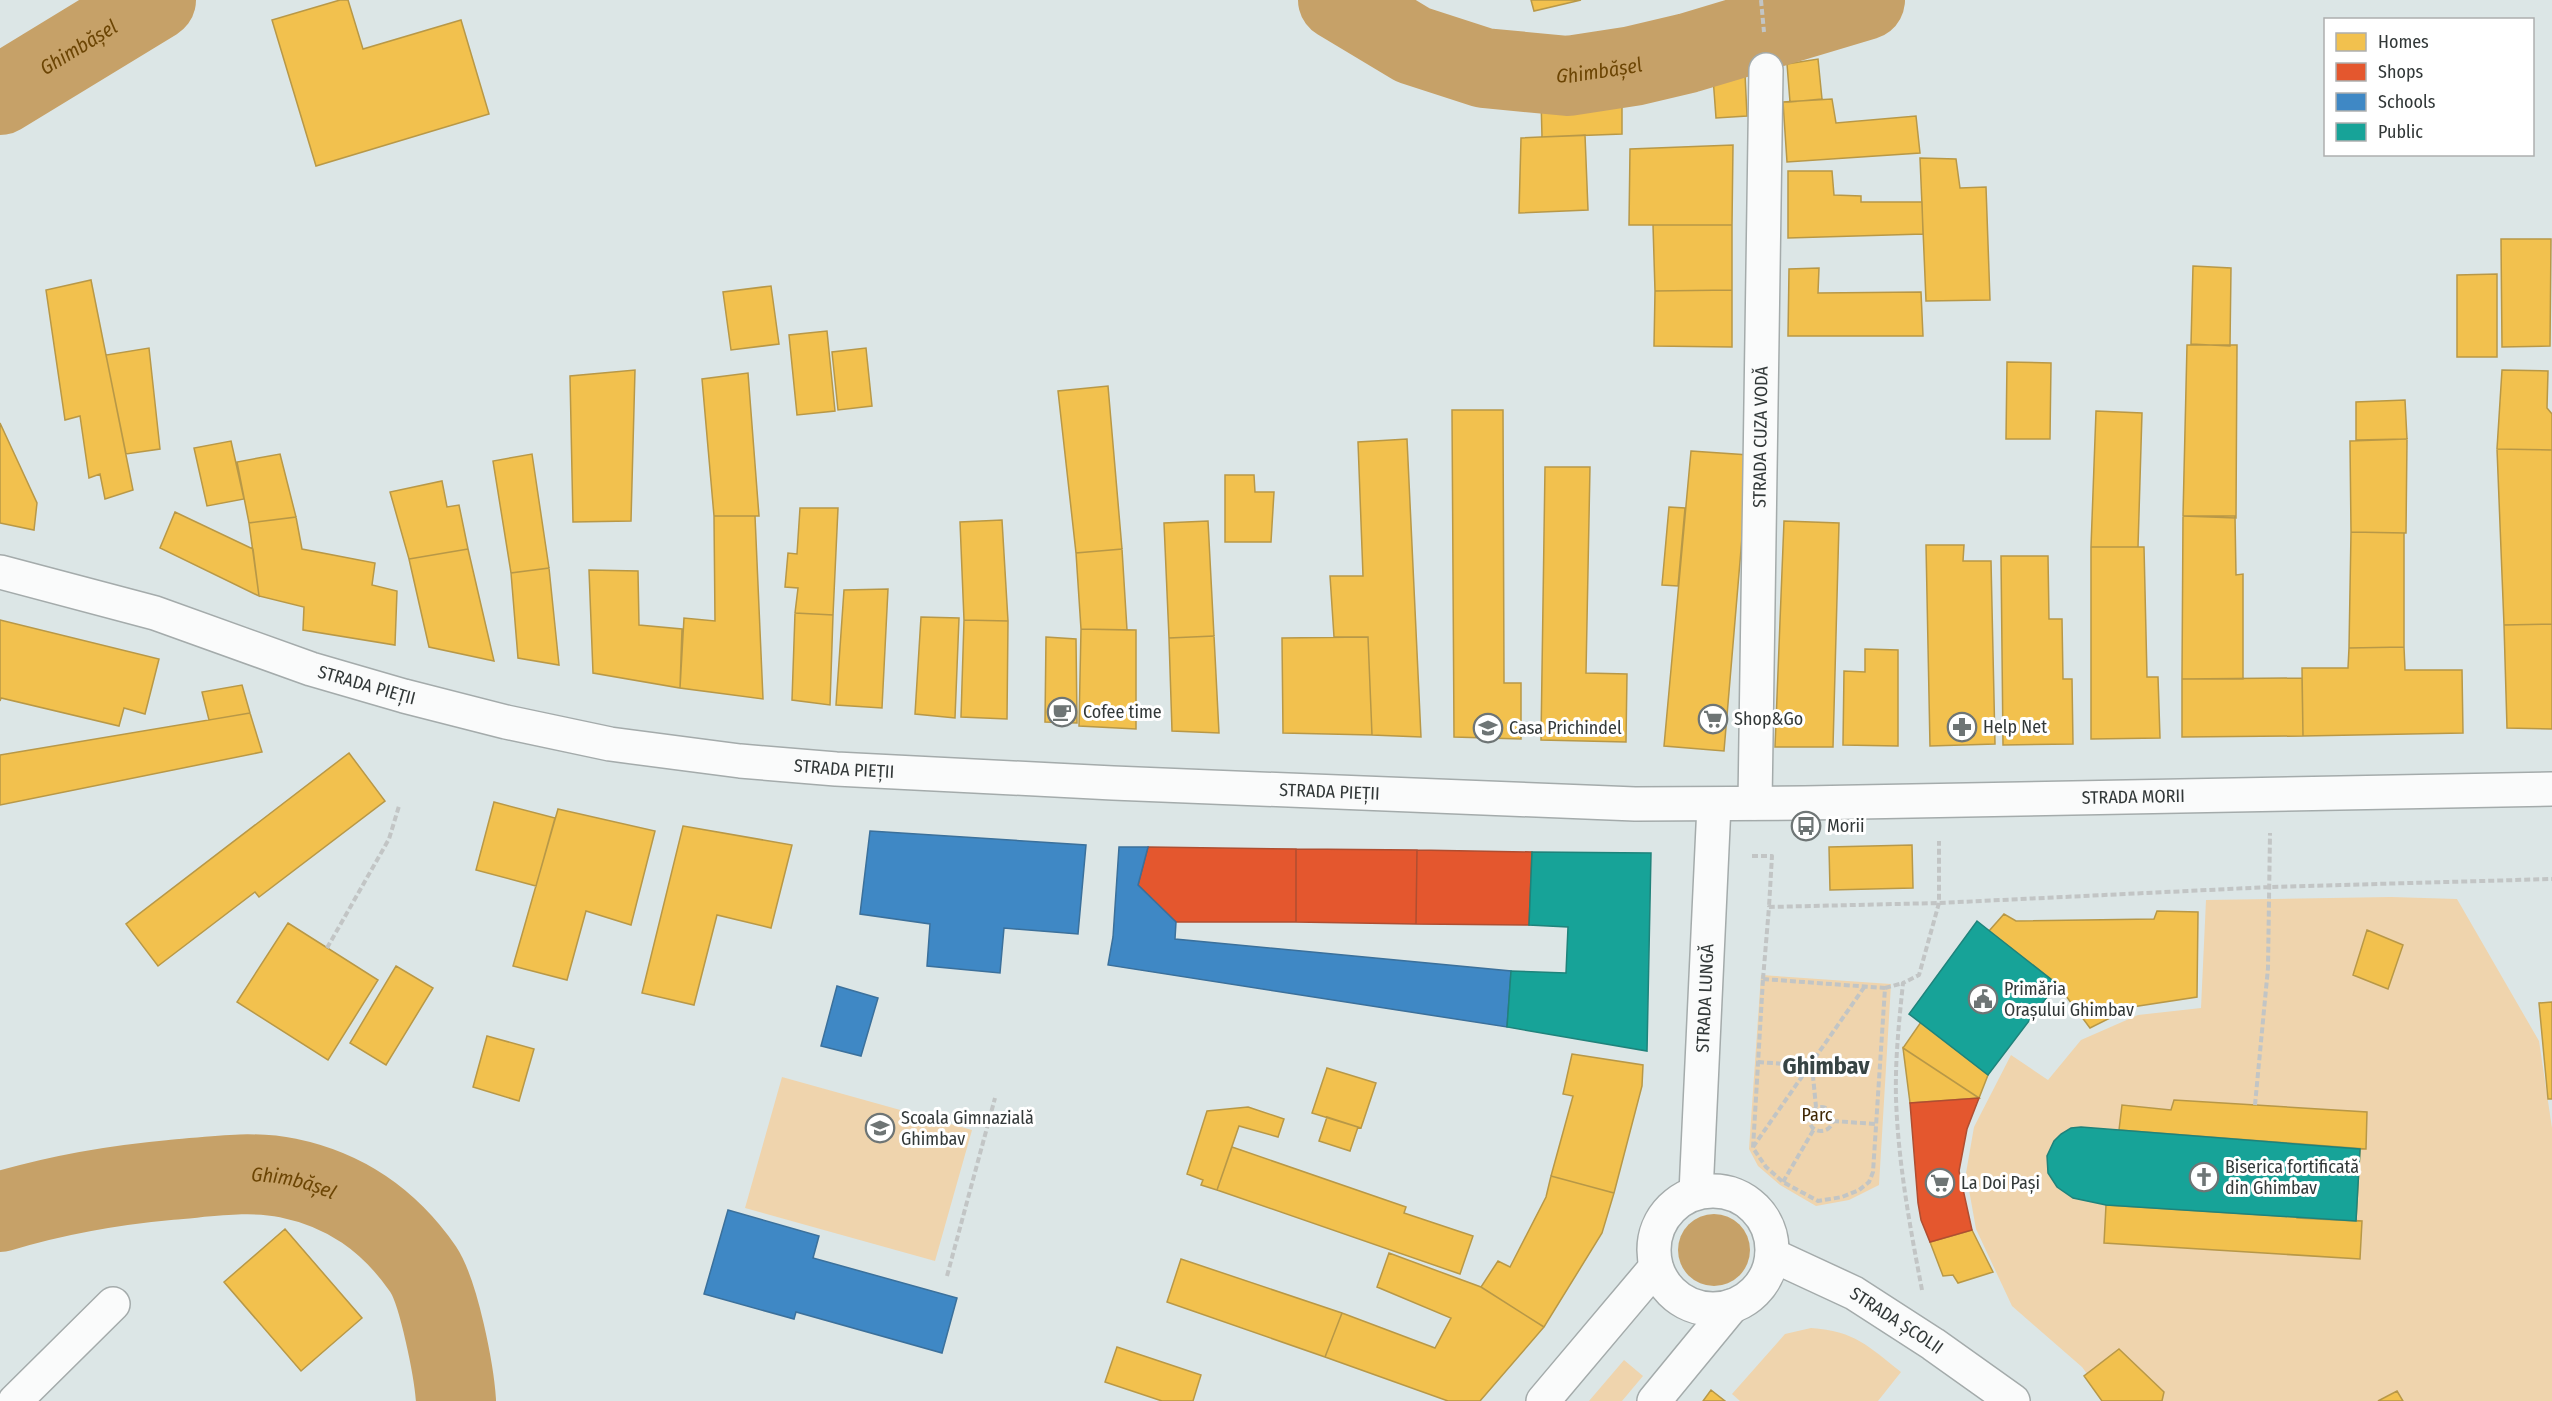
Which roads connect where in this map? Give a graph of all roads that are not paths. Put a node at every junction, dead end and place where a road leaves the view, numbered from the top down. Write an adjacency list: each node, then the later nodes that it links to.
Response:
1 (1766, 70): 4 (street, STRADA CUZA VODĂ)
2 (0, 572): 5 (street, STRADA PIEȚII)
3 (2552, 789): 4 (street, STRADA MORII)
4 (1755, 803): 5 (street, STRADA MORII)
5 (1714, 805): 6 (street, STRADA LUNGĂ)
6 (1696, 1193): 7 (street); 8 (street)
7 (1772, 1256): 10 (street); 14 (street, STRADA ȘCOLII)
8 (1656, 1268): 10 (street); 12 (street)
9 (113, 1304): 11 (street)
10 (1731, 1306): 13 (street)
11 (15, 1401)
12 (1543, 1401)
13 (1654, 1401)
14 (2013, 1401)

